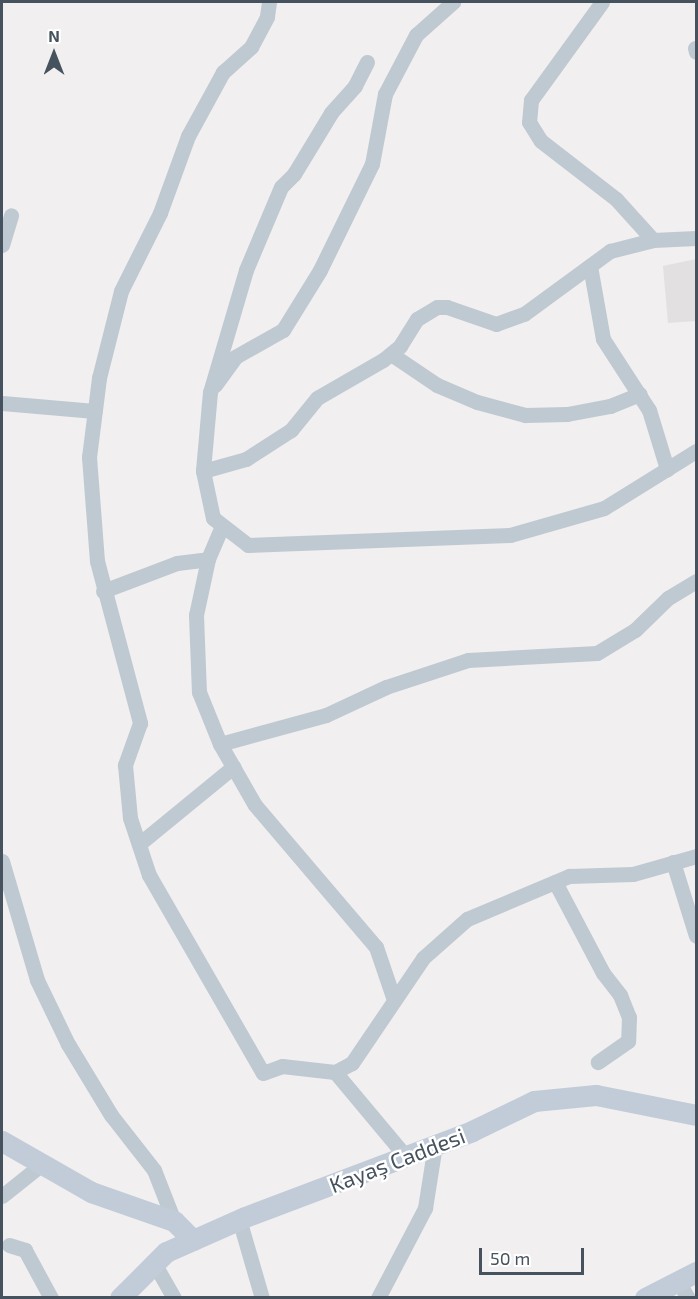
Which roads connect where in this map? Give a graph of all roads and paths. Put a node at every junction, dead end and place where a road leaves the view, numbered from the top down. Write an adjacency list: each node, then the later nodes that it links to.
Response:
1 (269, 2): 14 (street)
2 (453, 2): 11 (street)
3 (602, 2): 7 (street)
4 (368, 62): 11 (street)
5 (11, 215): 8 (street)
6 (696, 238): 7 (street)
7 (653, 240): 9 (street)
8 (2, 244)
9 (590, 266): 10 (street); 12 (street)
10 (391, 354): 12 (street); 17 (street)
11 (210, 392): 17 (street)
12 (640, 394): 16 (street)
13 (2, 404): 14 (street)
14 (95, 411): 21 (street)
15 (696, 451): 16 (street)
16 (667, 469): 18 (street)
17 (203, 471): 18 (street)
18 (222, 526): 19 (street)
19 (208, 559): 21 (street); 22 (street)
20 (696, 581): 22 (street)
21 (103, 591): 24 (street)
22 (220, 744): 23 (street)
23 (233, 767): 24 (street); 30 (street)
24 (139, 844): 32 (street)
25 (696, 856): 27 (street)
26 (2, 861): 40 (street)
27 (673, 862): 28 (street); 29 (street)
28 (555, 882): 30 (street); 31 (street)
29 (696, 936)
30 (394, 1000): 32 (street)
31 (598, 1062)
32 (336, 1072): 36 (street)
33 (696, 1115): 35 (street, Kayaş Caddesi)
34 (2, 1141): 37 (street)
35 (435, 1145): 36 (street, Kayaş Caddesi); 49 (street)
36 (406, 1157): 39 (street, Kayaş Caddesi)
37 (42, 1164): 38 (street); 40 (street)
38 (2, 1196)
39 (239, 1219): 41 (street, Kayaş Caddesi); 48 (street)
40 (174, 1221): 41 (street)
41 (192, 1240): 43 (street, Kayaş Caddesi)
42 (9, 1245): 45 (street)
43 (154, 1263): 46 (street, Kayaş Caddesi); 47 (street)
44 (687, 1283): 50 (street)
45 (51, 1298)
46 (120, 1298)
47 (174, 1298)
48 (262, 1298)
49 (378, 1298)
50 (645, 1298)

